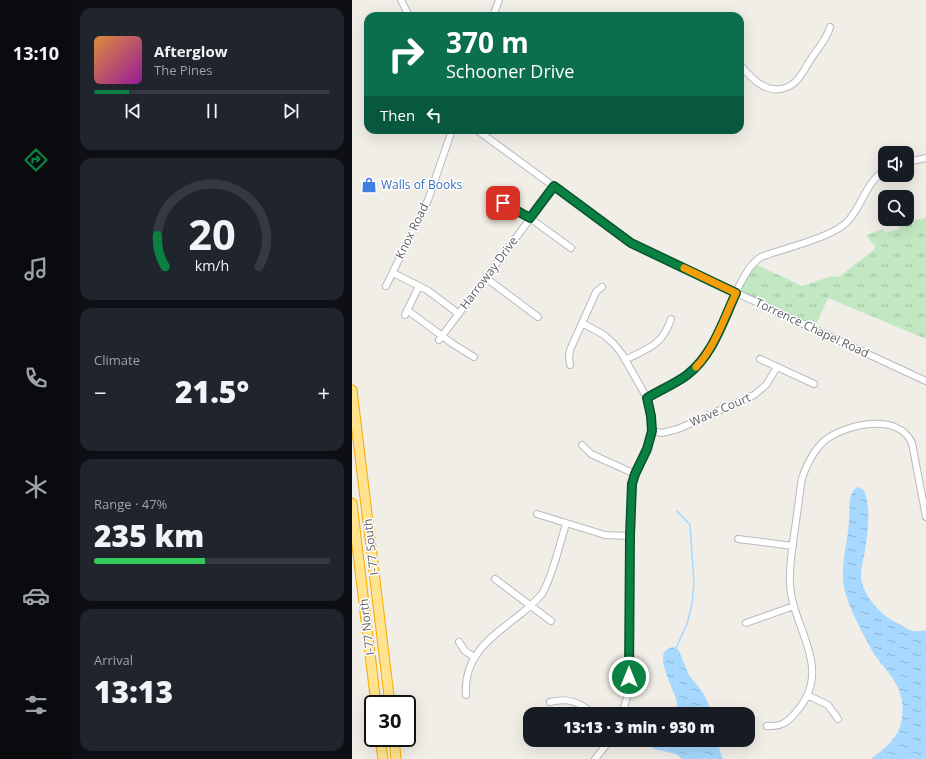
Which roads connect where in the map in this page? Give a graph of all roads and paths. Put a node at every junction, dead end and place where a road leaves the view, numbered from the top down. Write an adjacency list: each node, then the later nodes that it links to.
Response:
1 (401, 0): 3 (street)
2 (499, 0): 4 (street)
3 (407, 12)
4 (494, 12)
5 (830, 27): 6 (street)
6 (744, 69)
7 (451, 134): 16 (street, Knox Road)
8 (482, 134): 12 (street, Torrence Chapel Road)
9 (926, 158): 10 (street)
10 (914, 161)
11 (878, 176): 21 (street)
12 (554, 186): 14 (street, Harroway Drive); 21 (street, Torrence Chapel Road)
13 (495, 197): 14 (street)
14 (530, 218): 15 (street); 17 (street, Harroway Drive)
15 (571, 248)
16 (393, 272): 18 (street, Knox Road); 19 (street)
17 (486, 278): 22 (street, Harroway Drive); 23 (street)
18 (386, 286)
19 (419, 286): 22 (street); 26 (street)
20 (602, 287): 25 (street)
21 (736, 293): 32 (street, Torrence Chapel Road); 35 (street)
22 (459, 314): 26 (street, Harroway Drive)
23 (538, 317)
24 (671, 319): 29 (street)
25 (582, 324): 29 (street); 30 (street)
26 (440, 338): 27 (street)
27 (474, 357)
28 (760, 359): 31 (street)
29 (626, 360): 35 (street)
30 (570, 365)
31 (777, 367): 33 (street); 36 (street, Wave Court)
32 (926, 381)
33 (814, 384)
34 (352, 390): 54 (highway, I-77 South)
35 (647, 398): 36 (street)
36 (652, 431): 38 (street)
37 (582, 445): 38 (street)
38 (635, 474): 43 (street)
39 (352, 503): 53 (highway, I-77 North)
40 (537, 514): 42 (street)
41 (926, 517): 45 (street)
42 (566, 524): 43 (street); 47 (street)
43 (630, 536): 59 (street)
44 (738, 539): 45 (street)
45 (793, 546): 48 (street)
46 (495, 580): 47 (street)
47 (531, 606): 49 (street); 52 (street)
48 (794, 606): 50 (street); 56 (street)
49 (551, 621)
50 (746, 623)
51 (459, 642): 52 (street)
52 (474, 657): 55 (street)
53 (375, 695)
54 (389, 695)
55 (466, 695)
56 (807, 696): 60 (street); 61 (street)
57 (550, 702): 58 (street)
58 (585, 707)
59 (624, 707)
60 (838, 719)
61 (767, 726)
62 (381, 747): 65 (highway)
63 (395, 747): 66 (highway)
64 (604, 747): 67 (street)
65 (383, 759)
66 (396, 759)
67 (595, 759)

